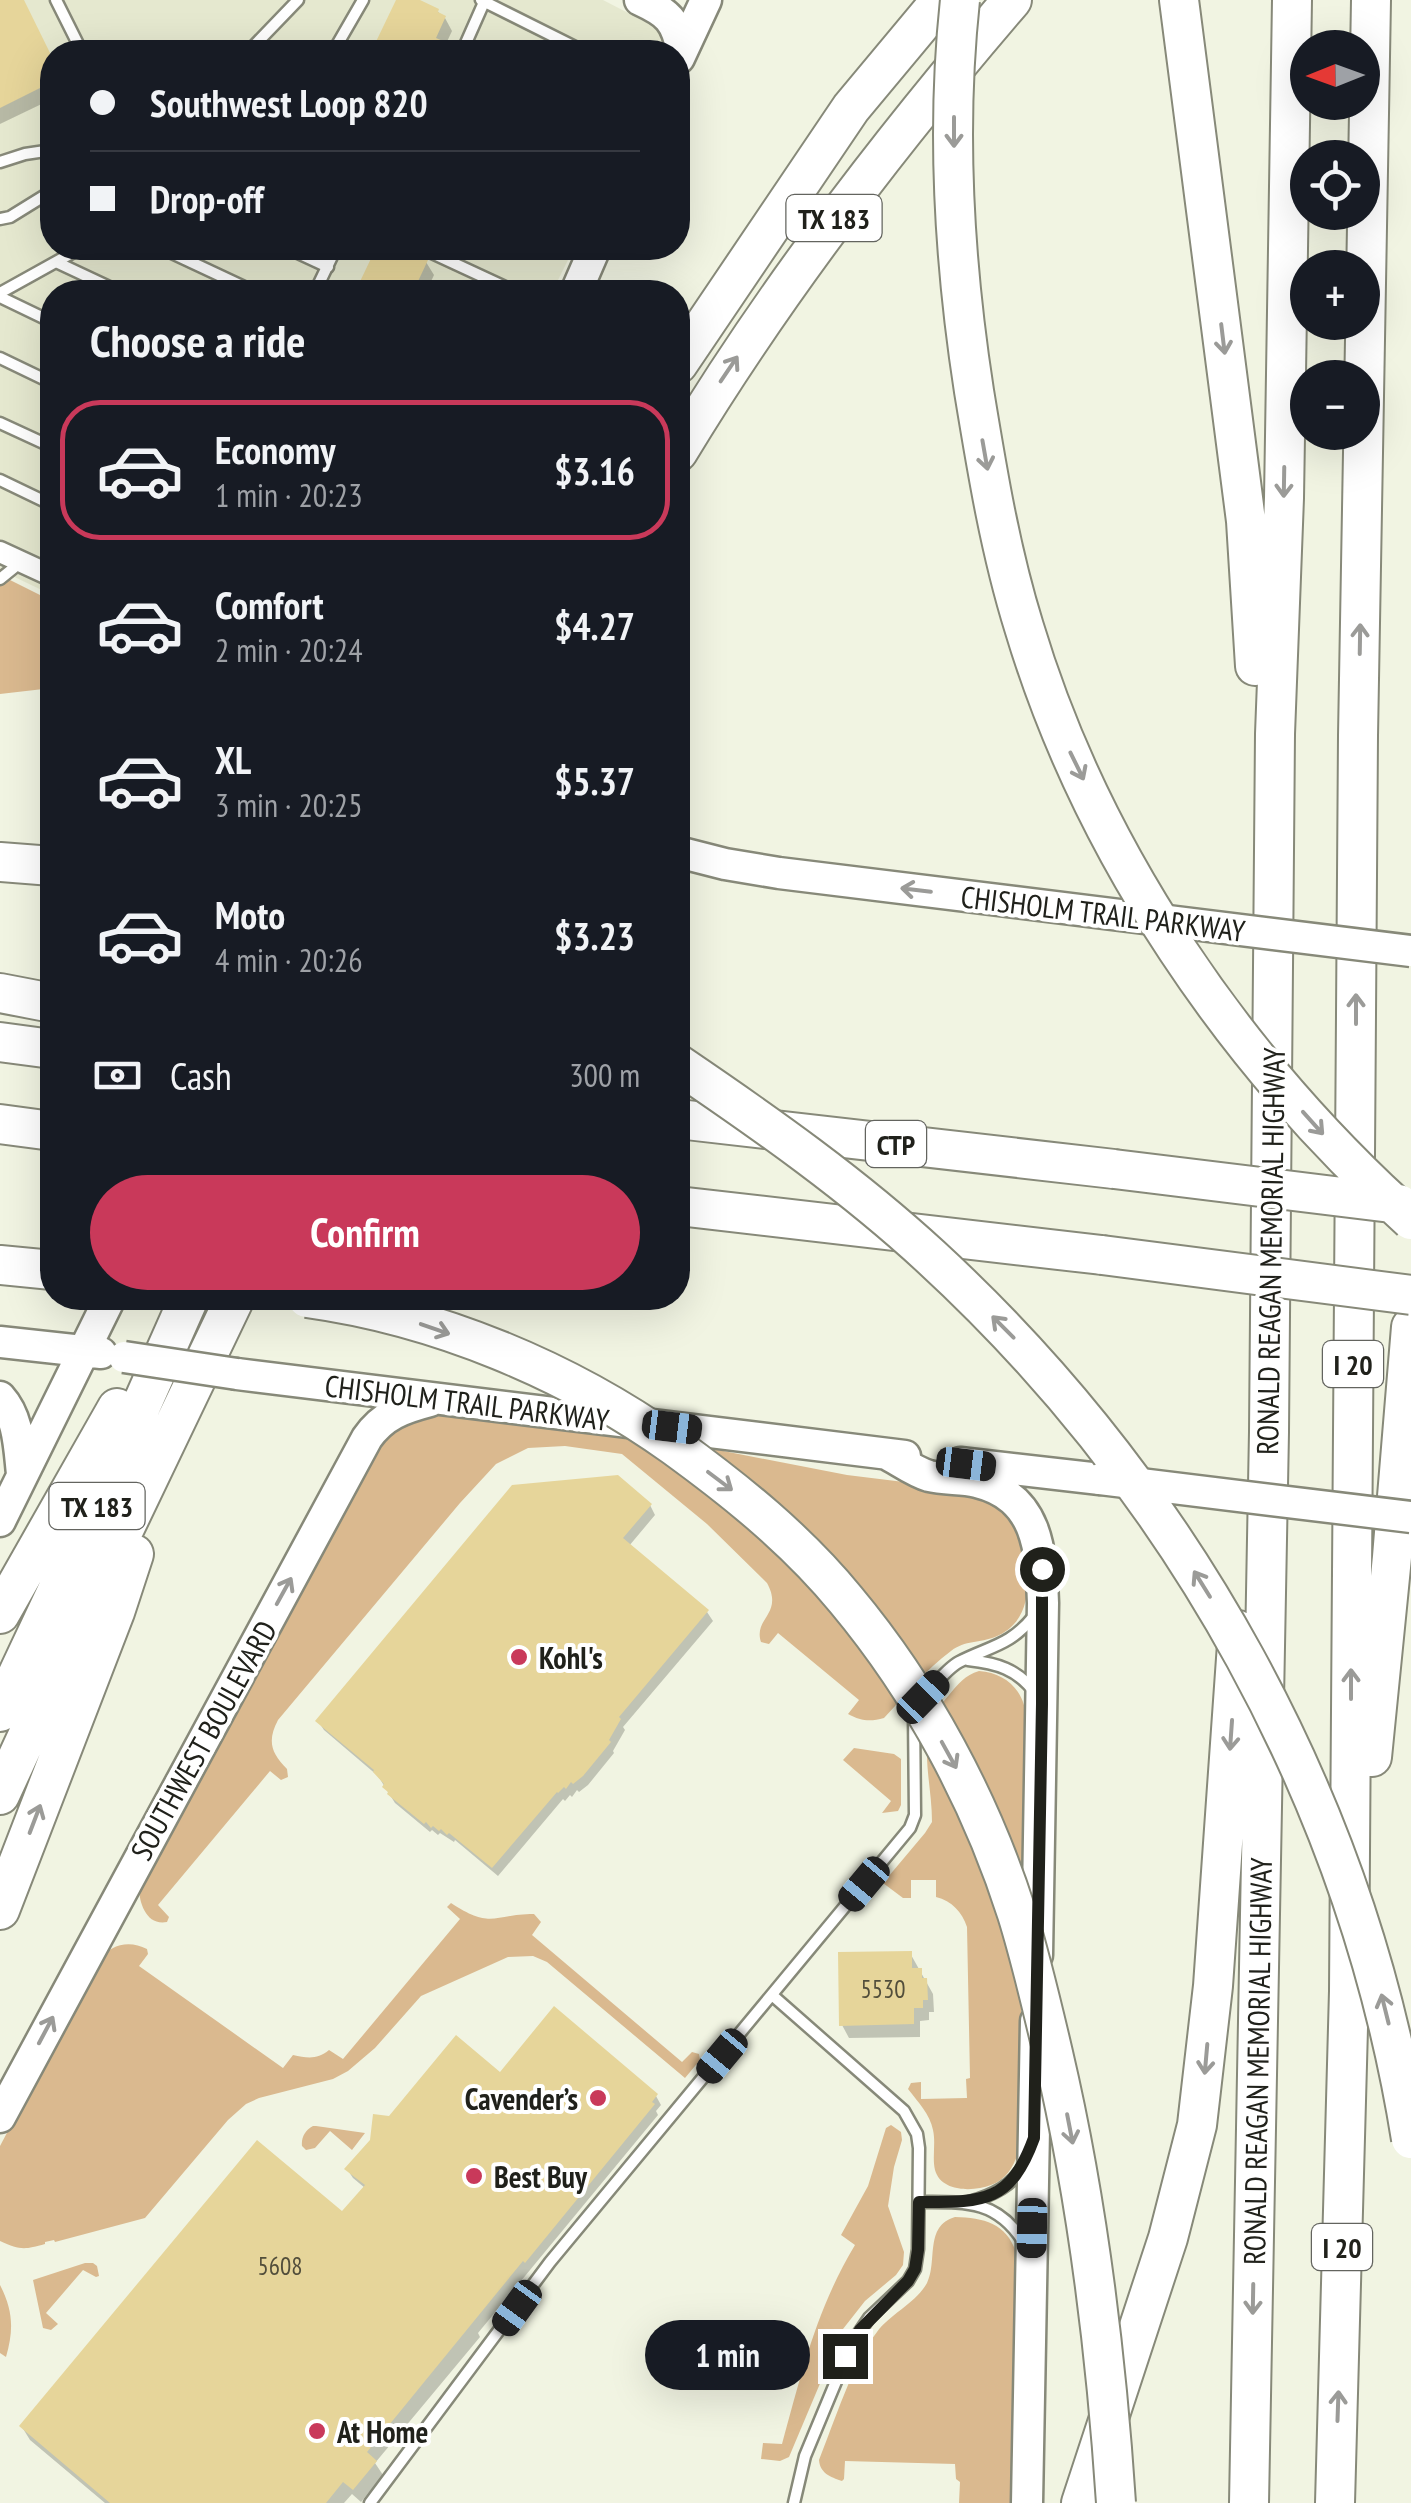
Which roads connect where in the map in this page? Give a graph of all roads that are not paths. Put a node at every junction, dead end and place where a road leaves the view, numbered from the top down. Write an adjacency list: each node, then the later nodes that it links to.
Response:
1 (56, 0): 13 (lane)
2 (298, 0): 14 (lane)
3 (363, 0): 15 (lane)
4 (640, 0): 18 (main road)
5 (706, 0): 19 (main road)
6 (942, 0): 37 (highway, TX 183)
7 (960, 0): 64 (highway, one-way to 64, bridge)
8 (1012, 0): 41 (highway, TX 183, one-way to 8)
9 (1179, 0): 49 (highway, one-way to 49)
10 (1292, 0): 49 (highway, RONALD REAGAN MEMORIAL HIGHWAY, one-way to 49)
11 (1371, 0): 91 (highway, I 20, one-way to 11)
12 (484, 1): 16 (lane); 17 (lane)
13 (76, 40)
14 (260, 40)
15 (340, 40)
16 (467, 40)
17 (561, 40)
18 (679, 40)
19 (687, 40)
20 (40, 152): 21 (lane)
21 (0, 162)
22 (40, 198): 23 (lane)
23 (0, 219)
24 (60, 260): 29 (lane)
25 (187, 260): 32 (lane)
26 (314, 260): 30 (lane)
27 (331, 260): 30 (lane)
28 (444, 260): 34 (lane)
29 (56, 262): 31 (lane); 35 (lane)
30 (328, 266): 33 (lane)
31 (94, 280)
32 (229, 280)
33 (321, 280)
34 (483, 280)
35 (0, 295): 36 (lane)
36 (40, 316)
37 (690, 346)
38 (0, 358): 39 (lane)
39 (40, 377)
40 (0, 423): 42 (lane)
41 (690, 432)
42 (40, 441)
43 (0, 480): 44 (lane)
44 (40, 499)
45 (0, 552): 46 (street)
46 (22, 562): 47 (street); 48 (lane)
47 (40, 570)
48 (0, 579)
49 (1274, 734): 79 (highway, RONALD REAGAN MEMORIAL HIGHWAY)
50 (690, 855): 53 (main road, CHISHOLM TRAIL PARKWAY, one-way to 50, bridge)
51 (0, 862): 52 (highway)
52 (40, 865)
53 (1411, 951)
54 (0, 993): 55 (highway)
55 (40, 1001)
56 (0, 1042): 57 (highway)
57 (40, 1047)
58 (690, 1072): 95 (highway, one-way to 58, bridge)
59 (690, 1121): 62 (highway, CTP, bridge)
60 (0, 1124): 61 (highway)
61 (40, 1129)
62 (1411, 1206)
63 (690, 1207): 67 (highway, bridge)
64 (1411, 1220)
65 (0, 1264): 66 (highway)
66 (40, 1269)
67 (1411, 1295)
68 (104, 1310): 75 (main road)
69 (173, 1310): 85 (highway)
70 (183, 1310): 88 (highway, TX 183)
71 (229, 1310): 78 (highway, TX 183)
72 (368, 1310): 103 (highway, one-way to 103, bridge)
73 (1411, 1328): 91 (highway)
74 (0, 1342): 75 (main road, CHISHOLM TRAIL PARKWAY)
75 (84, 1351): 77 (main road, CHISHOLM TRAIL PARKWAY, bridge); 81 (main road)
76 (0, 1397): 81 (main road)
77 (438, 1398): 80 (main road, CHISHOLM TRAIL PARKWAY); 93 (main road, SOUTHWEST BOULEVARD, one-way to 77)
78 (184, 1405): 89 (highway, TX 183); 90 (highway, one-way to 78)
79 (1268, 1432): 102 (highway, one-way to 102); 104 (highway, RONALD REAGAN MEMORIAL HIGHWAY, one-way to 104)
80 (887, 1454): 82 (main road, CHISHOLM TRAIL PARKWAY, bridge); 84 (main road)
81 (22, 1475): 83 (main road)
82 (1411, 1517)
83 (0, 1521)
84 (1043, 1602): 86 (lane); 87 (main road)
85 (0, 1614)
86 (967, 1660): 87 (lane); 92 (lane)
87 (1042, 1704): 94 (main road)
88 (0, 1712)
89 (0, 1795)
90 (0, 1910)
91 (1349, 1991): 105 (highway, I 20, one-way to 91)
92 (772, 1996): 96 (lane); 99 (lane)
93 (0, 2116)
94 (1034, 2138): 97 (lane); 98 (main road)
95 (1411, 2139)
96 (919, 2202): 97 (lane); 100 (lane)
97 (968, 2202): 98 (lane)
98 (1031, 2258): 101 (main road)
99 (370, 2503)
100 (794, 2503)
101 (1027, 2503)
102 (1081, 2503)
103 (1116, 2503)
104 (1249, 2503)
105 (1335, 2503)

